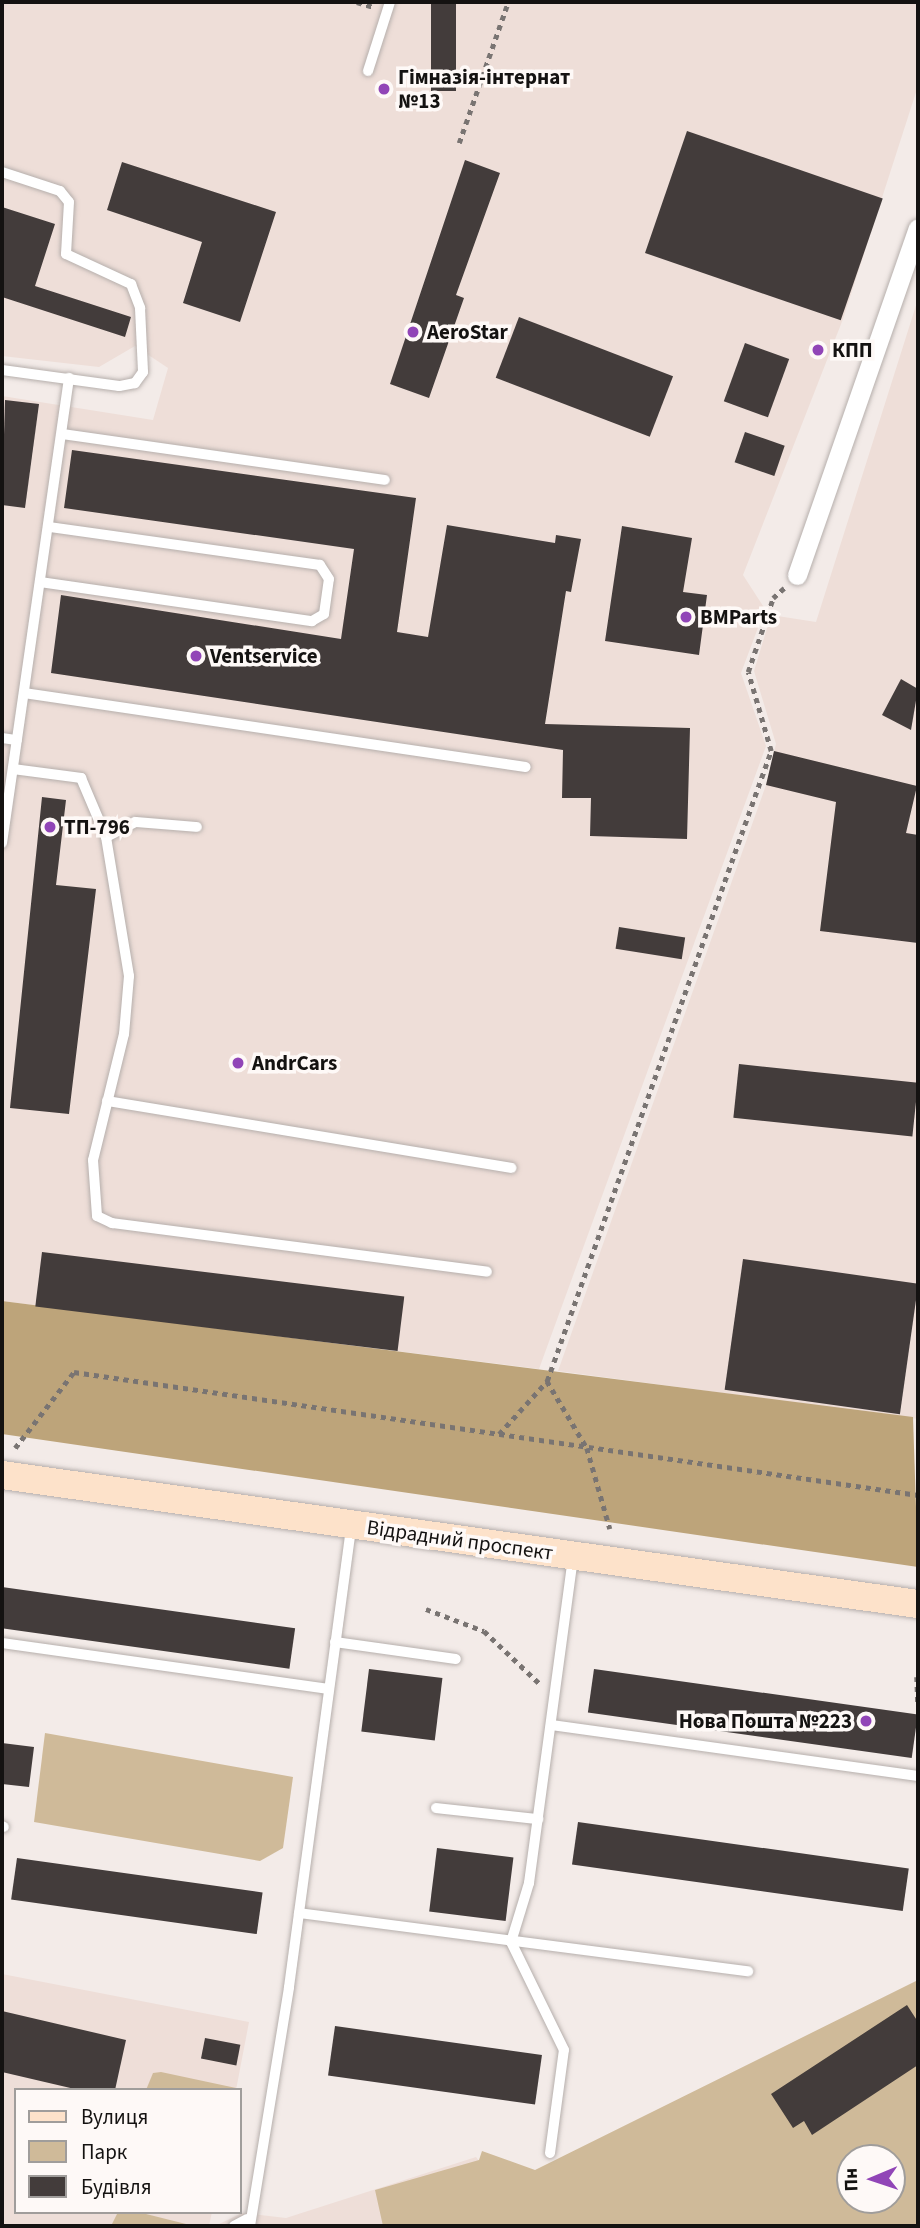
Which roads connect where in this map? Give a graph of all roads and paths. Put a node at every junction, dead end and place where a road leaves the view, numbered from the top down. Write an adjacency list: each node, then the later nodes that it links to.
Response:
1 (390, 2): 3 (lane)
2 (508, 2): 4 (path)
3 (368, 71)
4 (458, 143)
5 (2, 172): 8 (lane)
6 (918, 228): 12 (street)
7 (2, 370): 8 (lane)
8 (69, 379): 9 (lane)
9 (62, 434): 10 (lane); 11 (lane)
10 (385, 480)
11 (49, 527): 13 (lane); 13 (lane)
12 (797, 575): 25 (path)
13 (40, 582): 14 (lane)
14 (24, 693): 16 (lane); 17 (lane)
15 (2, 738): 16 (lane)
16 (17, 740): 18 (lane)
17 (526, 766)
18 (13, 769): 20 (lane); 21 (lane)
19 (197, 827): 20 (lane)
20 (106, 838): 22 (lane)
21 (2, 843)
22 (107, 1101): 23 (lane); 24 (lane)
23 (511, 1168)
24 (487, 1272)
25 (547, 1381): 26 (path); 28 (path)
26 (498, 1435): 27 (path); 28 (path)
27 (15, 1448)
28 (587, 1448): 30 (path); 32 (path)
29 (2, 1475): 31 (main road, Відрадний проспект)
30 (918, 1495)
31 (351, 1526): 33 (main road, Відрадний проспект); 36 (lane)
32 (610, 1530)
33 (573, 1556): 34 (main road, Відрадний проспект); 42 (lane)
34 (918, 1604)
35 (426, 1609): 42 (path)
36 (335, 1642): 38 (lane); 40 (lane)
37 (2, 1643): 40 (lane)
38 (456, 1659)
39 (917, 1677): 41 (path)
40 (329, 1689): 46 (lane)
41 (918, 1704)
42 (551, 1725): 43 (lane); 45 (lane)
43 (918, 1776)
44 (436, 1808): 45 (lane)
45 (538, 1819): 47 (lane)
46 (299, 1913): 47 (lane); 50 (lane)
47 (511, 1942): 48 (lane); 49 (lane)
48 (748, 1971)
49 (550, 2154)
50 (248, 2222): 51 (lane)
51 (234, 2226)

